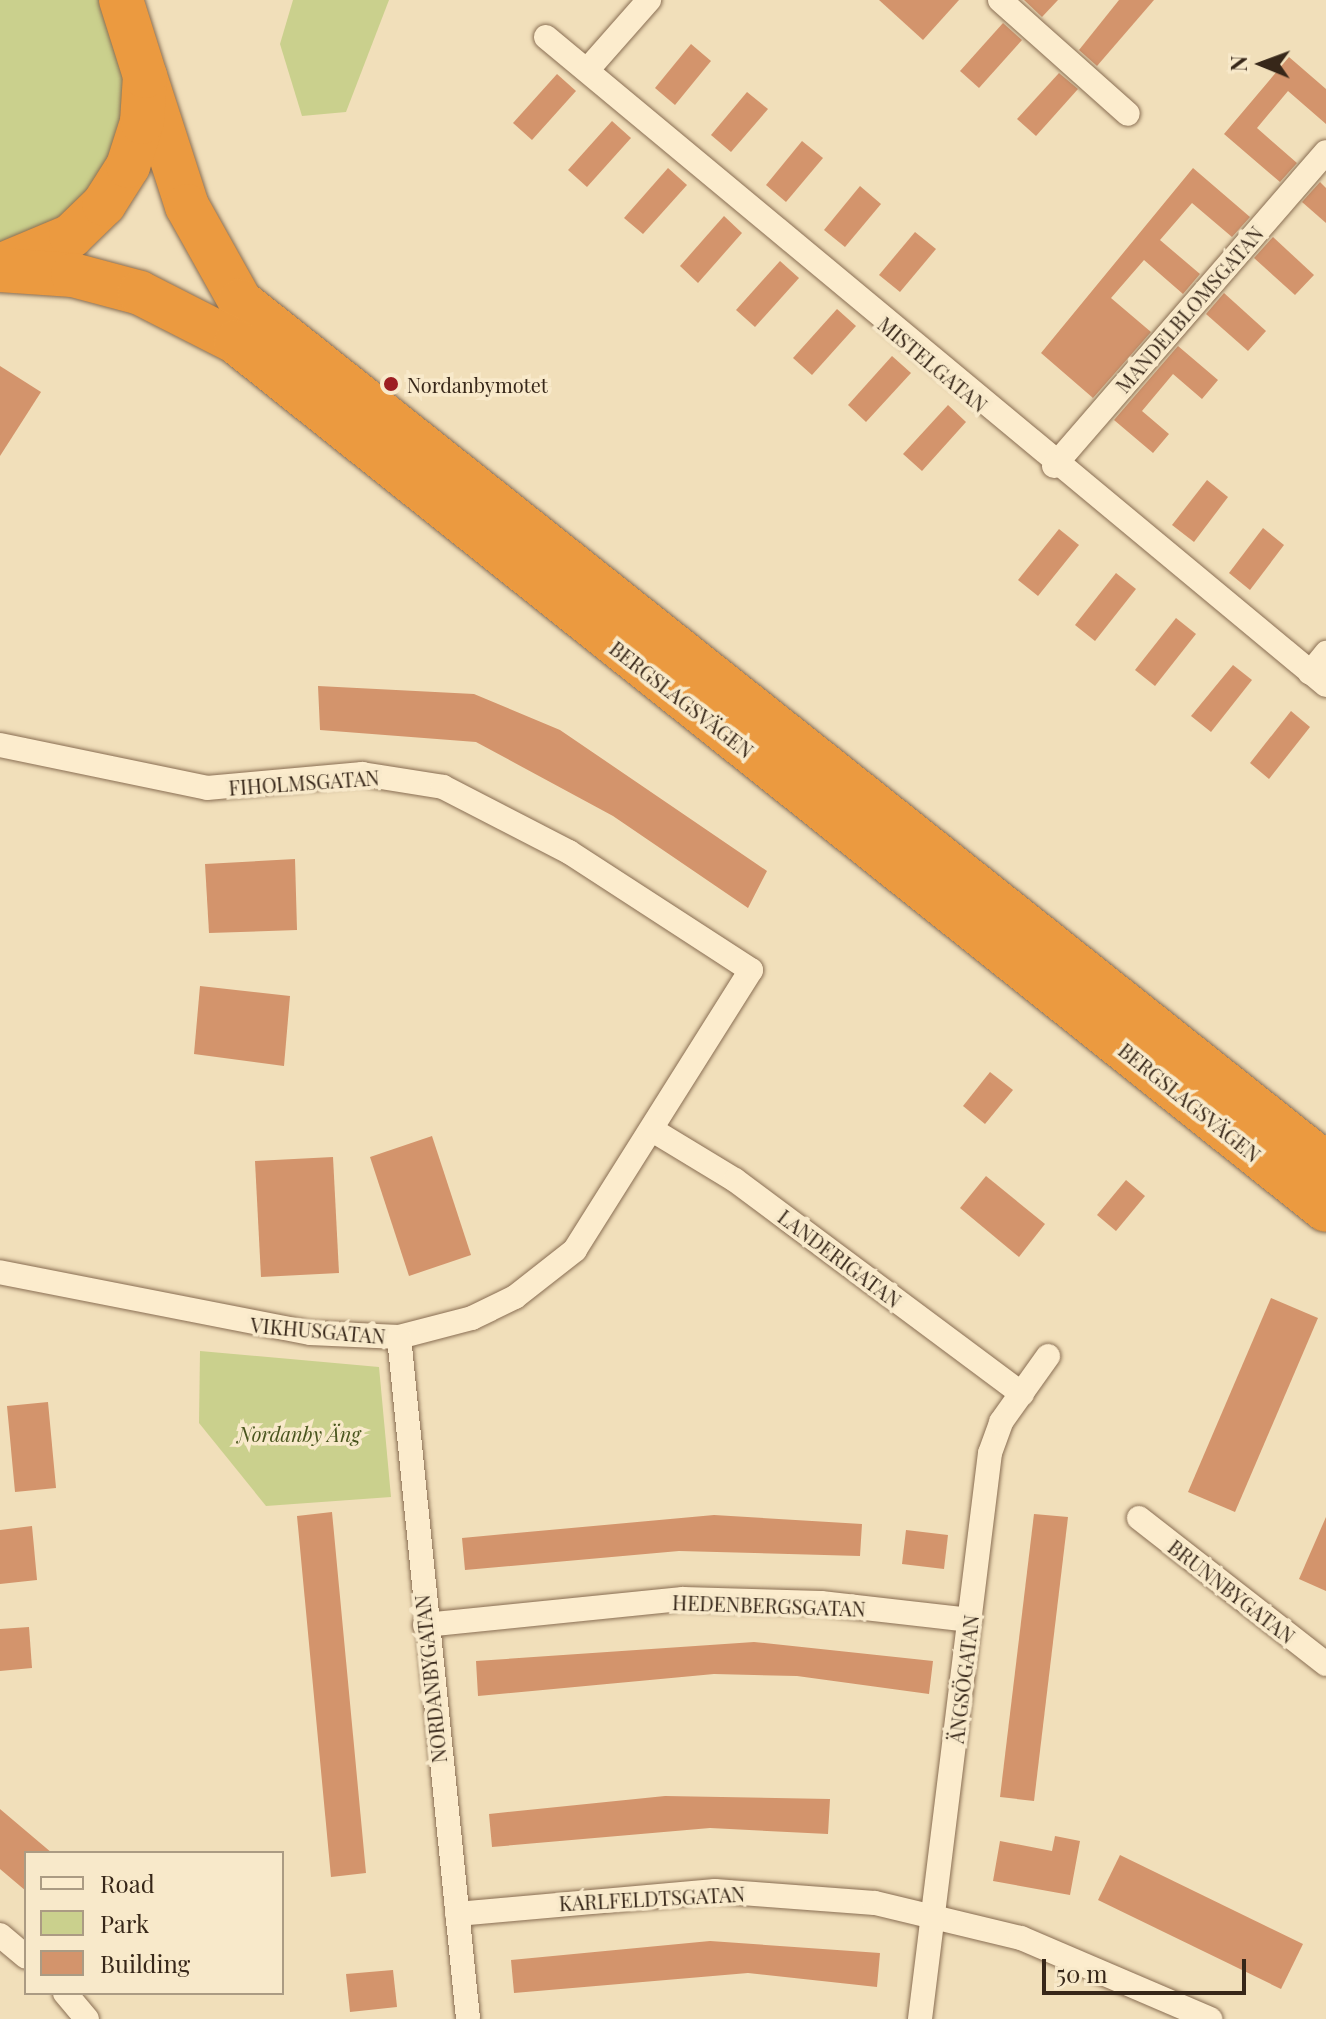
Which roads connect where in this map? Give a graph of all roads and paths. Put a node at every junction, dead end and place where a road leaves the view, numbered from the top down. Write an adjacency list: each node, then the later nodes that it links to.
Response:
1 (121, 0): 6 (highway, BERGSLAGSVÄGEN)
2 (649, 0): 5 (street)
3 (1000, 0): 7 (street)
4 (546, 37): 5 (street, MISTELGATAN)
5 (589, 68): 10 (street, MISTELGATAN)
6 (145, 76): 9 (highway); 16 (highway, BERGSLAGSVÄGEN)
7 (1128, 114)
8 (1326, 152): 10 (street, MANDELBLOMSGATAN)
9 (0, 268): 17 (highway, BERGSLAGSVÄGEN)
10 (1054, 466): 12 (street, MISTELGATAN)
11 (1326, 653): 12 (street)
12 (1318, 679)
13 (0, 745): 14 (street, FIHOLMSGATAN)
14 (751, 970): 15 (street, VIKHUSGATAN)
15 (654, 1131): 19 (street, VIKHUSGATAN); 21 (street, LANDERIGATAN)
16 (1326, 1164)
17 (1326, 1210)
18 (0, 1272): 19 (street, VIKHUSGATAN)
19 (399, 1337): 24 (street, NORDANBYGATAN)
20 (1048, 1356): 21 (street, ÄNGSÖGATAN)
21 (1022, 1394): 23 (street, ÄNGSÖGATAN)
22 (1139, 1518): 25 (street, BRUNNBYGATAN)
23 (970, 1620): 24 (street, HEDENBERGSGATAN); 27 (street, ÄNGSÖGATAN)
24 (425, 1625): 26 (street, NORDANBYGATAN)
25 (1326, 1664)
26 (457, 1914): 27 (street, KARLFELDTSGATAN); 32 (street, NORDANBYGATAN)
27 (937, 1917): 33 (street, ÄNGSÖGATAN); 34 (street, KARLFELDTSGATAN)
28 (0, 1935): 29 (street)
29 (24, 1955)
30 (67, 1995): 31 (street)
31 (87, 2019)
32 (468, 2019)
33 (920, 2019)
34 (1210, 2019)

